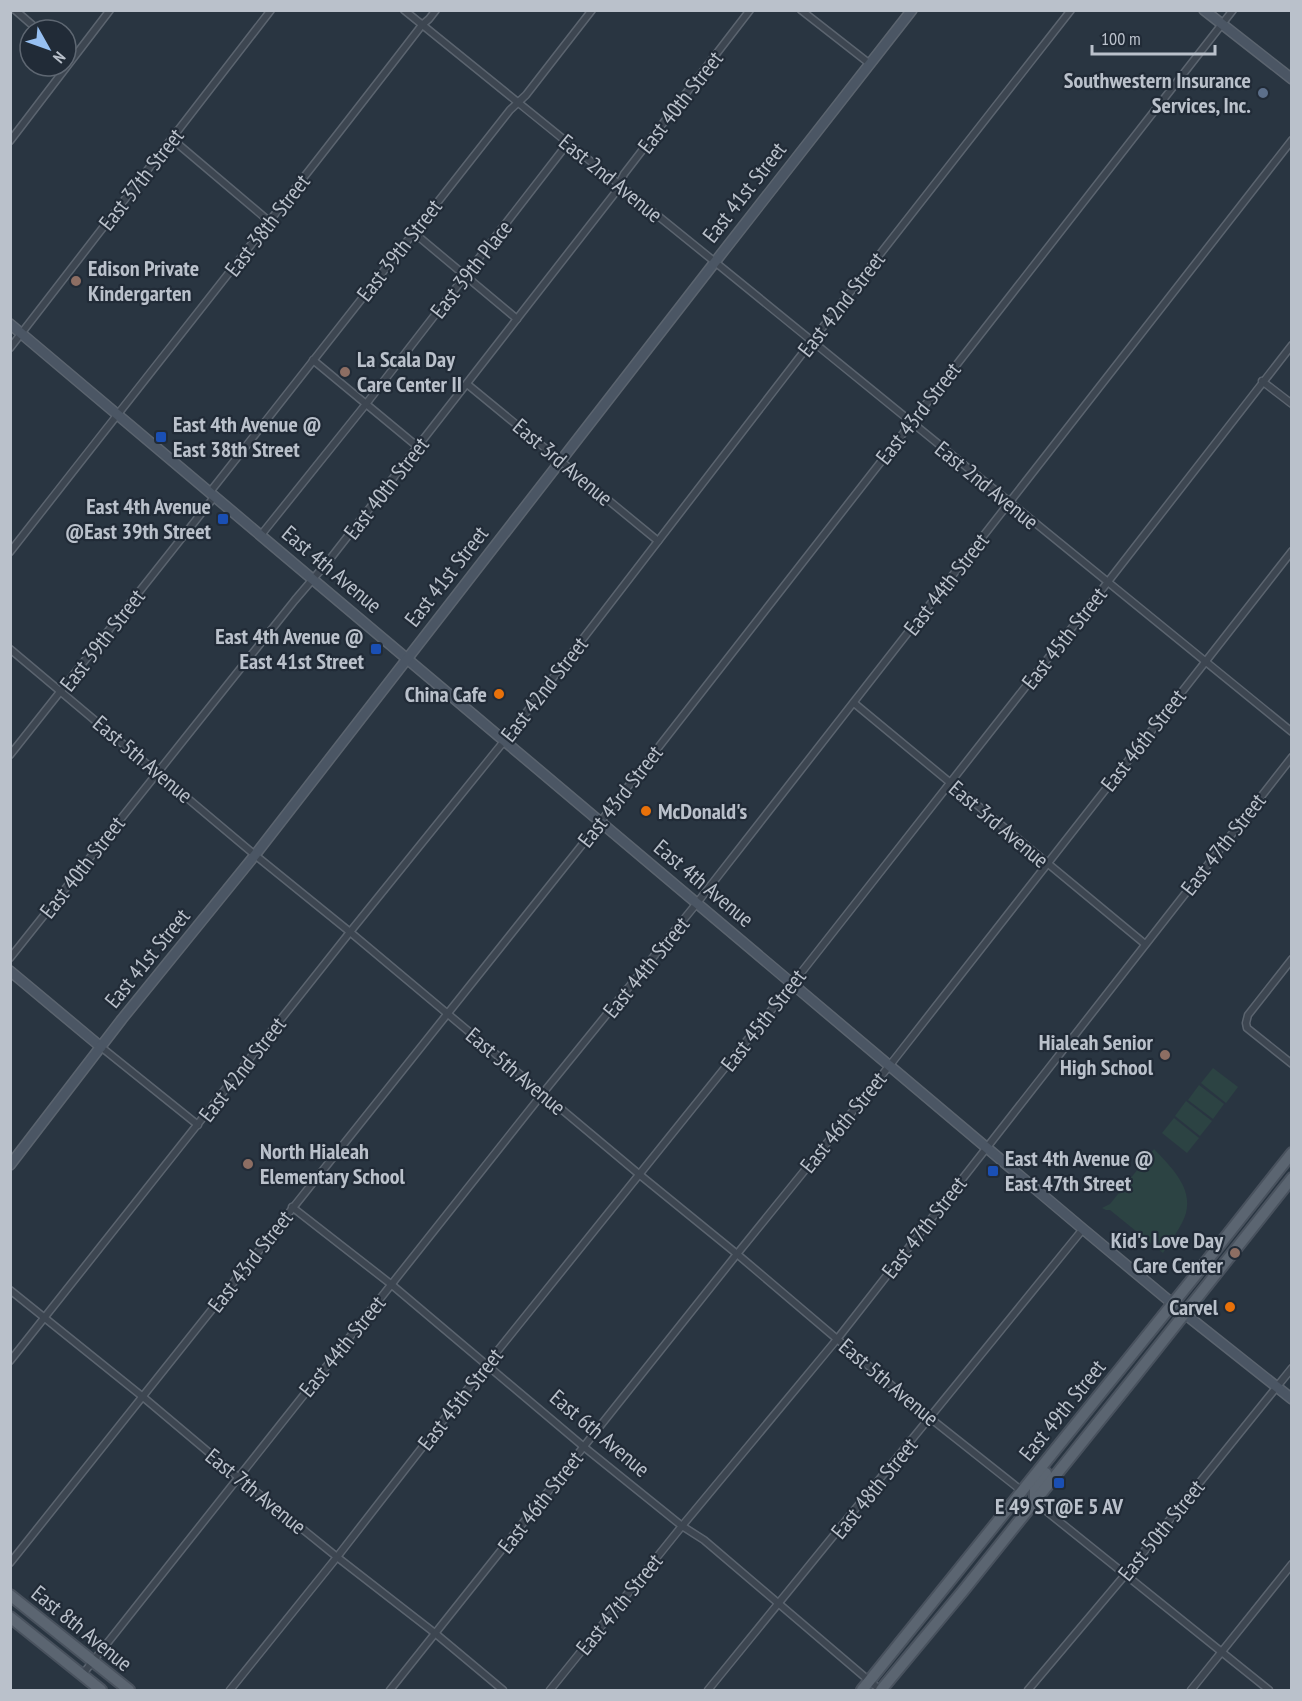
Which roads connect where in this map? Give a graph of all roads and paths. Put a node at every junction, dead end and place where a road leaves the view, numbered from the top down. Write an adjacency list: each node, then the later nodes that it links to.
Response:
1 (110, 10): 14 (street)
2 (271, 10): 19 (street, East 37th Street)
3 (404, 10): 13 (street, East 2nd Avenue)
4 (436, 10): 13 (street, East 38th Street)
5 (592, 10): 18 (street, East 39th Street)
6 (750, 10): 23 (street, East 40th Street)
7 (801, 10): 15 (street)
8 (912, 10): 15 (main road, East 41st Street)
9 (1071, 10): 31 (street, East 42nd Street)
10 (1204, 10): 12 (main road)
11 (1233, 10): 12 (street, East 43rd Street)
12 (1222, 24): 17 (main road); 40 (street, East 43rd Street)
13 (422, 25): 18 (street, East 2nd Avenue); 24 (street, East 38th Street)
14 (78, 51)
15 (870, 64): 26 (main road, East 41st Street)
16 (58, 78): 21 (street)
17 (1292, 79)
18 (519, 103): 22 (street, East 2nd Avenue); 25 (street, East 39th Street)
19 (172, 139): 24 (street); 30 (street, East 37th Street)
20 (1292, 140): 44 (street, East 44th Street)
21 (10, 141)
22 (568, 143): 23 (street, East 2nd Avenue); 27 (street, East 39th Place)
23 (618, 184): 26 (street, East 2nd Avenue); 28 (street, East 40th Street)
24 (270, 222): 39 (street, East 38th Street)
25 (413, 232): 27 (street); 34 (street, East 39th Street)
26 (715, 262): 31 (street, East 2nd Avenue); 42 (main road, East 41st Street)
27 (466, 275): 28 (street); 37 (street, East 39th Place)
28 (518, 319): 36 (street, East 40th Street)
29 (10, 324): 30 (main road, East 4th Avenue)
30 (22, 334): 33 (street, East 37th Street); 39 (main road, East 4th Avenue)
31 (812, 340): 40 (street, East 2nd Avenue); 46 (street, East 42nd Street)
32 (1292, 345): 35 (street, East 45th Street)
33 (10, 348)
34 (313, 360): 37 (street); 43 (street, East 39th Street)
35 (1262, 381): 38 (street); 50 (street, East 45th Street)
36 (467, 384): 41 (street, East 40th Street); 42 (street, East 3rd Avenue)
37 (366, 404): 41 (street); 45 (street, East 39th Place)
38 (1292, 404)
39 (117, 415): 43 (main road, East 4th Avenue); 48 (street, East 38th Street)
40 (911, 423): 44 (street, East 2nd Avenue); 62 (street, East 43rd Street)
41 (418, 447): 49 (street, East 40th Street)
42 (561, 461): 46 (street, East 3rd Avenue); 52 (main road, East 41st Street)
43 (212, 494): 45 (main road, East 4th Avenue); 54 (street, East 39th Street)
44 (1010, 502): 50 (street, East 2nd Avenue); 55 (street, East 44th Street)
45 (261, 535): 49 (main road, East 4th Avenue)
46 (658, 541): 57 (street, East 42nd Street)
47 (1292, 551): 53 (street, East 46th Street)
48 (10, 552)
49 (314, 579): 52 (main road, East 4th Avenue); 60 (street, East 40th Street)
50 (1107, 583): 53 (street, East 2nd Avenue); 61 (street, East 45th Street)
51 (10, 649): 54 (street, East 5th Avenue)
52 (407, 658): 57 (main road, East 4th Avenue); 63 (main road, East 41st Street)
53 (1204, 661): 56 (street, East 2nd Avenue); 64 (street, East 46th Street)
54 (62, 691): 58 (street, East 39th Street); 60 (street, East 5th Avenue)
55 (854, 703): 61 (street, East 3rd Avenue); 65 (street, East 44th Street)
56 (1292, 732)
57 (505, 740): 62 (main road, East 4th Avenue); 66 (street, East 42nd Street)
58 (10, 756)
59 (1292, 757): 67 (street, East 47th Street)
60 (157, 771): 63 (street, East 5th Avenue); 68 (street, East 40th Street)
61 (949, 783): 64 (street, East 3rd Avenue); 71 (street, East 45th Street)
62 (601, 821): 65 (main road, East 4th Avenue); 72 (street, East 43rd Street)
63 (255, 855): 66 (street, East 5th Avenue); 73 (main road, East 41st Street)
64 (1047, 864): 67 (street, East 3rd Avenue); 74 (street, East 46th Street)
65 (698, 903): 71 (main road, East 4th Avenue); 76 (street, East 44th Street)
66 (350, 932): 72 (street, East 5th Avenue); 77 (street, East 42nd Street)
67 (1144, 944): 78 (street, East 47th Street)
68 (10, 957)
69 (1292, 959): 75 (street)
70 (10, 971): 73 (main road)
71 (793, 983): 74 (main road, East 4th Avenue); 81 (street, East 45th Street)
72 (446, 1014): 76 (street, East 5th Avenue); 83 (street, East 43rd Street)
73 (101, 1047): 77 (street); 80 (main road, East 41st Street)
74 (890, 1065): 78 (main road, East 4th Avenue); 85 (street, East 46th Street)
75 (1292, 1065)
76 (543, 1093): 81 (street, East 5th Avenue); 86 (street, East 44th Street)
77 (198, 1125): 90 (street, East 42nd Street)
78 (986, 1147): 84 (main road, East 4th Avenue); 91 (street, East 47th Street)
79 (1292, 1153): 88 (main road, East 49th Street)
80 (10, 1165)
81 (640, 1175): 85 (street, East 5th Avenue); 93 (street, East 45th Street)
82 (1292, 1178): 89 (main road, East 49th Street)
83 (292, 1207): 86 (street, East 6th Avenue); 96 (street, East 43rd Street)
84 (1083, 1229): 88 (main road, East 4th Avenue); 98 (street, East 48th Street)
85 (737, 1254): 91 (street, East 5th Avenue); 100 (street, East 46th Street)
86 (392, 1285): 93 (street, East 6th Avenue); 101 (street, East 44th Street)
87 (10, 1290): 90 (street, East 7th Avenue)
88 (1173, 1304): 89 (main road, East 4th Avenue); 99 (main road, East 49th Street)
89 (1185, 1314): 95 (main road, East 4th Avenue); 103 (main road, East 49th Street)
90 (45, 1318): 92 (street, East 42nd Street); 96 (street, East 7th Avenue)
91 (838, 1338): 98 (street, East 5th Avenue); 104 (street, East 47th Street)
92 (10, 1361)
93 (487, 1364): 100 (street, East 6th Avenue); 105 (street, East 45th Street)
94 (1292, 1368): 95 (street, East 50th Street)
95 (1276, 1387): 97 (main road, East 4th Avenue); 109 (street, East 50th Street)
96 (143, 1397): 101 (street, East 7th Avenue); 107 (street, East 43rd Street)
97 (1292, 1399)
98 (930, 1418): 102 (street, East 5th Avenue); 111 (street, East 48th Street)
99 (1064, 1439): 102 (main road, East 49th Street); 103 (main road)
100 (585, 1447): 104 (street, East 6th Avenue); 113 (street, East 46th Street)
101 (238, 1477): 105 (street, East 7th Avenue); 115 (street, East 44th Street)
102 (1022, 1491): 106 (main road); 117 (main road, East 49th Street)
103 (1035, 1502): 106 (main road, East 49th Street); 109 (street)
104 (682, 1526): 111 (street, East 6th Avenue); 123 (street, East 47th Street)
105 (337, 1557): 113 (street, East 7th Avenue); 120 (street, East 45th Street)
106 (985, 1562): 125 (main road, East 49th Street)
107 (10, 1563)
108 (1292, 1564): 114 (street)
109 (1125, 1575): 114 (street); 126 (street, East 50th Street)
110 (10, 1595): 115 (main road, East 8th Avenue)
111 (778, 1605): 117 (street, East 6th Avenue); 124 (street, East 48th Street)
112 (10, 1617): 116 (main road, East 8th Avenue)
113 (436, 1634): 121 (street, East 46th Street); 122 (street, East 7th Avenue)
114 (1221, 1652): 127 (street); 128 (street)
115 (92, 1661): 116 (street, East 44th Street); 119 (main road, East 8th Avenue)
116 (82, 1675): 118 (main road, East 8th Avenue)
117 (866, 1686): 125 (street, East 6th Avenue)
118 (101, 1690)
119 (129, 1690)
120 (230, 1690)
121 (390, 1690)
122 (503, 1690)
123 (550, 1690)
124 (708, 1690)
125 (880, 1690)
126 (1028, 1690)
127 (1191, 1690)
128 (1269, 1690)

